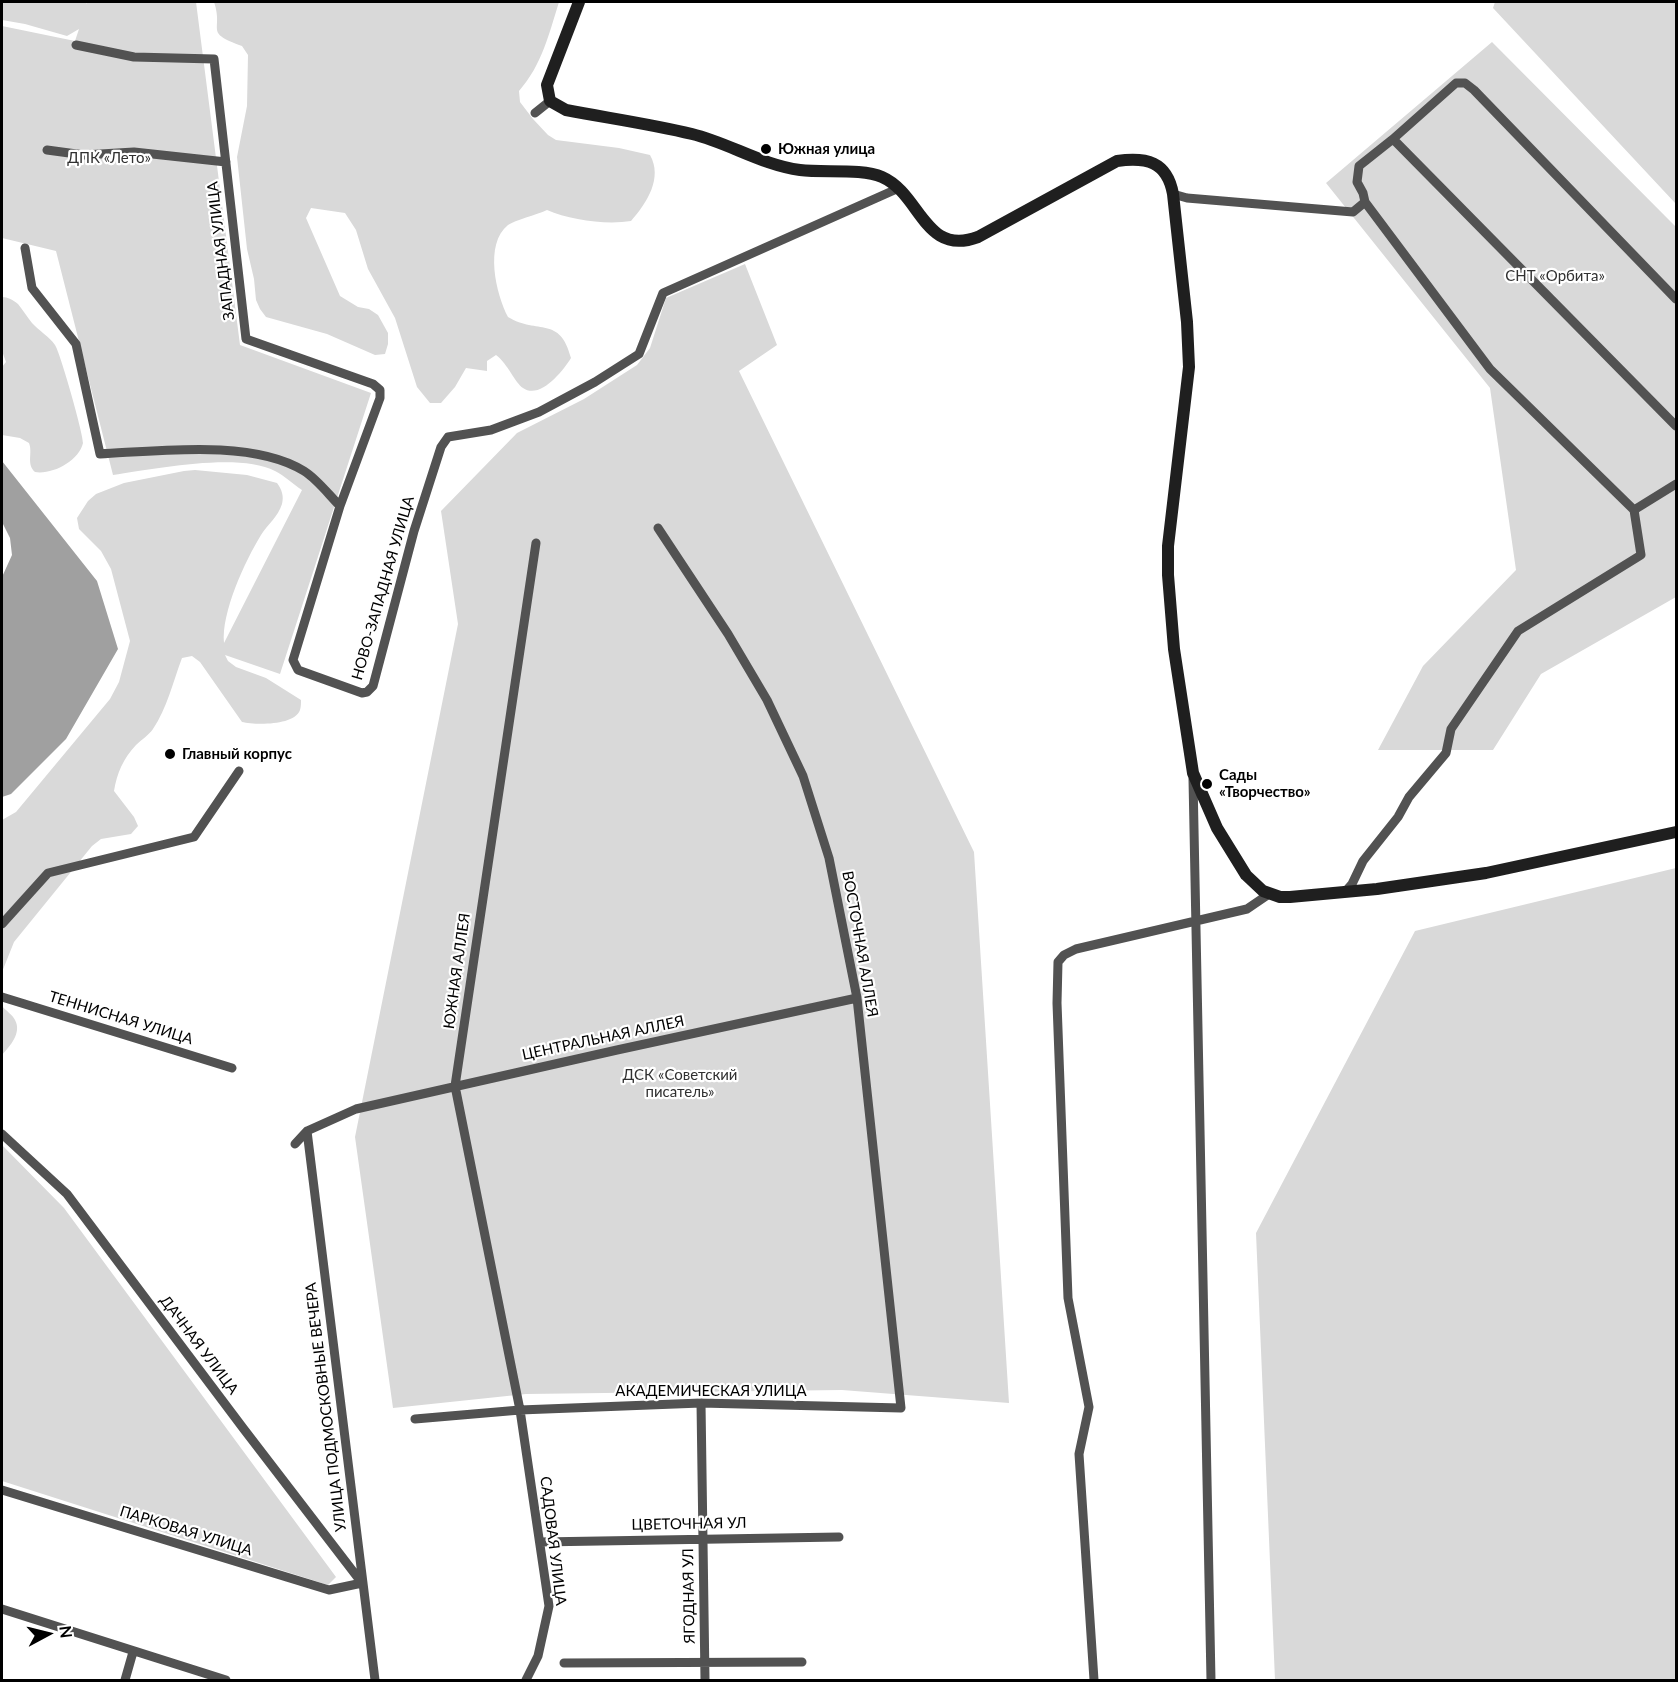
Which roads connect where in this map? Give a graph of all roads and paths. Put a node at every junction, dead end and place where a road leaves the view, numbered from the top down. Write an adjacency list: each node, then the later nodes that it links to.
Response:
1 (579, 2): 3 (street)
2 (76, 45): 7 (street, ЗАПАДНАЯ УЛИЦА)
3 (550, 101): 4 (street); 8 (street)
4 (535, 113)
5 (1393, 139): 10 (street); 12 (street); 13 (street)
6 (47, 150): 7 (street)
7 (226, 162): 15 (street, ЗАПАДНАЯ УЛИЦА)
8 (899, 188): 9 (street); 15 (street, НОВО-ЗАПАДНАЯ УЛИЦА)
9 (1173, 194): 10 (street); 20 (street)
10 (1365, 202): 16 (street)
11 (25, 248): 15 (street)
12 (1677, 299)
13 (1677, 426)
14 (1677, 484): 16 (street)
15 (340, 506)
16 (1634, 510): 22 (street)
17 (658, 528): 27 (street, ВОСТОЧНАЯ АЛЛЕЯ)
18 (536, 543): 29 (street, ЮЖНАЯ АЛЛЕЯ)
19 (239, 771): 25 (street)
20 (1193, 773): 23 (street); 24 (street)
21 (1677, 832): 22 (street)
22 (1345, 892): 23 (street)
23 (1269, 894): 24 (street)
24 (1197, 921): 52 (street); 53 (street)
25 (2, 924)
26 (2, 997): 28 (street, ТЕННИСНАЯ УЛИЦА)
27 (857, 998): 29 (street, ЦЕНТРАЛЬНАЯ АЛЛЕЯ); 35 (street, ВОСТОЧНАЯ АЛЛЕЯ)
28 (232, 1068)
29 (455, 1086): 30 (street, ЦЕНТРАЛЬНАЯ АЛЛЕЯ); 34 (street, ЮЖНАЯ АЛЛЕЯ)
30 (307, 1131): 32 (street); 41 (street, УЛИЦА ПОДМОСКОВНЫЕ ВЕЧЕРА)
31 (2, 1134): 41 (street, ДАЧНАЯ УЛИЦА)
32 (295, 1144)
33 (701, 1403): 34 (street, АКАДЕМИЧЕСКАЯ УЛИЦА); 35 (street, АКАДЕМИЧЕСКАЯ УЛИЦА); 39 (street, ЯГОДНАЯ УЛ)
34 (519, 1405): 36 (street, АКАДЕМИЧЕСКАЯ УЛИЦА); 40 (street, САДОВАЯ УЛИЦА)
35 (901, 1408)
36 (415, 1419)
37 (2, 1490): 41 (street, ПАРКОВАЯ УЛИЦА)
38 (839, 1537): 39 (street, ЦВЕТОЧНАЯ УЛ)
39 (703, 1539): 40 (street, ЦВЕТОЧНАЯ УЛ); 44 (street, ЯГОДНАЯ УЛ)
40 (540, 1542): 50 (street, САДОВАЯ УЛИЦА)
41 (362, 1583): 49 (street, УЛИЦА ПОДМОСКОВНЫЕ ВЕЧЕРА)
42 (2, 1609): 43 (street)
43 (134, 1652): 47 (street); 48 (street)
44 (705, 1662): 45 (street); 46 (street); 51 (street, ЯГОДНАЯ УЛ)
45 (802, 1662)
46 (564, 1663)
47 (125, 1680)
48 (226, 1680)
49 (375, 1680)
50 (526, 1680)
51 (705, 1680)
52 (1094, 1680)
53 (1211, 1680)

